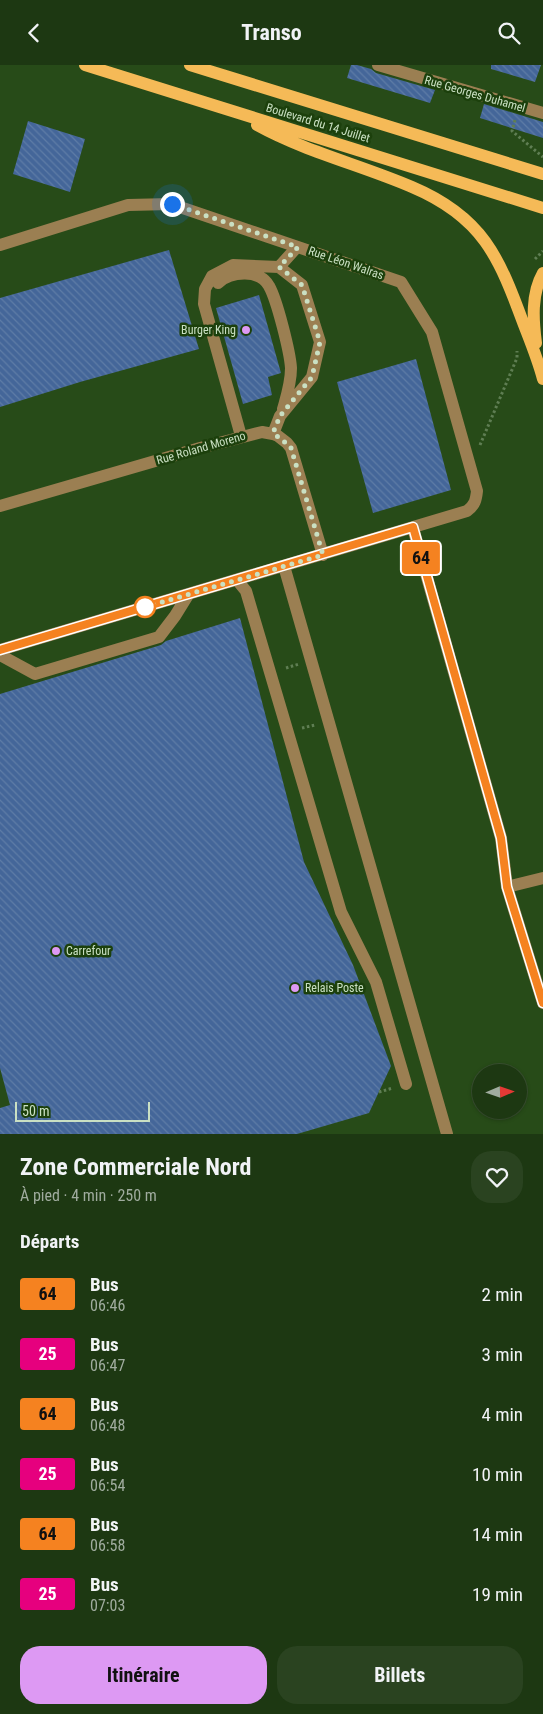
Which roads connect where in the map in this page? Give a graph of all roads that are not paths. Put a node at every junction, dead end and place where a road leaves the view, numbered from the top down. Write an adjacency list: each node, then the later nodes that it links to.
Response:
1 (85, 65): 6 (main road, Boulevard du 14 Juillet)
2 (190, 65): 5 (main road, Boulevard du 14 Juillet)
3 (216, 65): 5 (street)
4 (378, 65): 7 (street, Rue Georges Duhamel)
5 (227, 76): 8 (main road, Boulevard du 14 Juillet)
6 (233, 111): 9 (main road, Boulevard du 14 Juillet); 14 (main road)
7 (543, 113)
8 (543, 174)
9 (543, 208)
10 (0, 245): 11 (street, Rue Léon Walras)
11 (298, 247): 12 (street); 21 (street, Rue Léon Walras)
12 (279, 267): 15 (street); 17 (street)
13 (543, 273): 14 (main road)
14 (537, 357): 16 (main road)
15 (226, 378): 17 (street); 19 (street)
16 (543, 379)
17 (280, 416): 18 (street)
18 (273, 433): 19 (street, Rue Roland Moreno); 22 (street)
19 (241, 436): 20 (street, Rue Roland Moreno)
20 (0, 506)
21 (413, 527): 22 (street); 29 (street)
22 (323, 555): 23 (street)
23 (284, 566): 24 (street); 32 (street)
24 (237, 580): 25 (street); 31 (street)
25 (188, 595): 26 (street); 27 (street)
26 (0, 650)
27 (0, 655)
28 (543, 878): 29 (street)
29 (507, 887): 30 (street)
30 (543, 1003)
31 (406, 1084)
32 (447, 1134)

